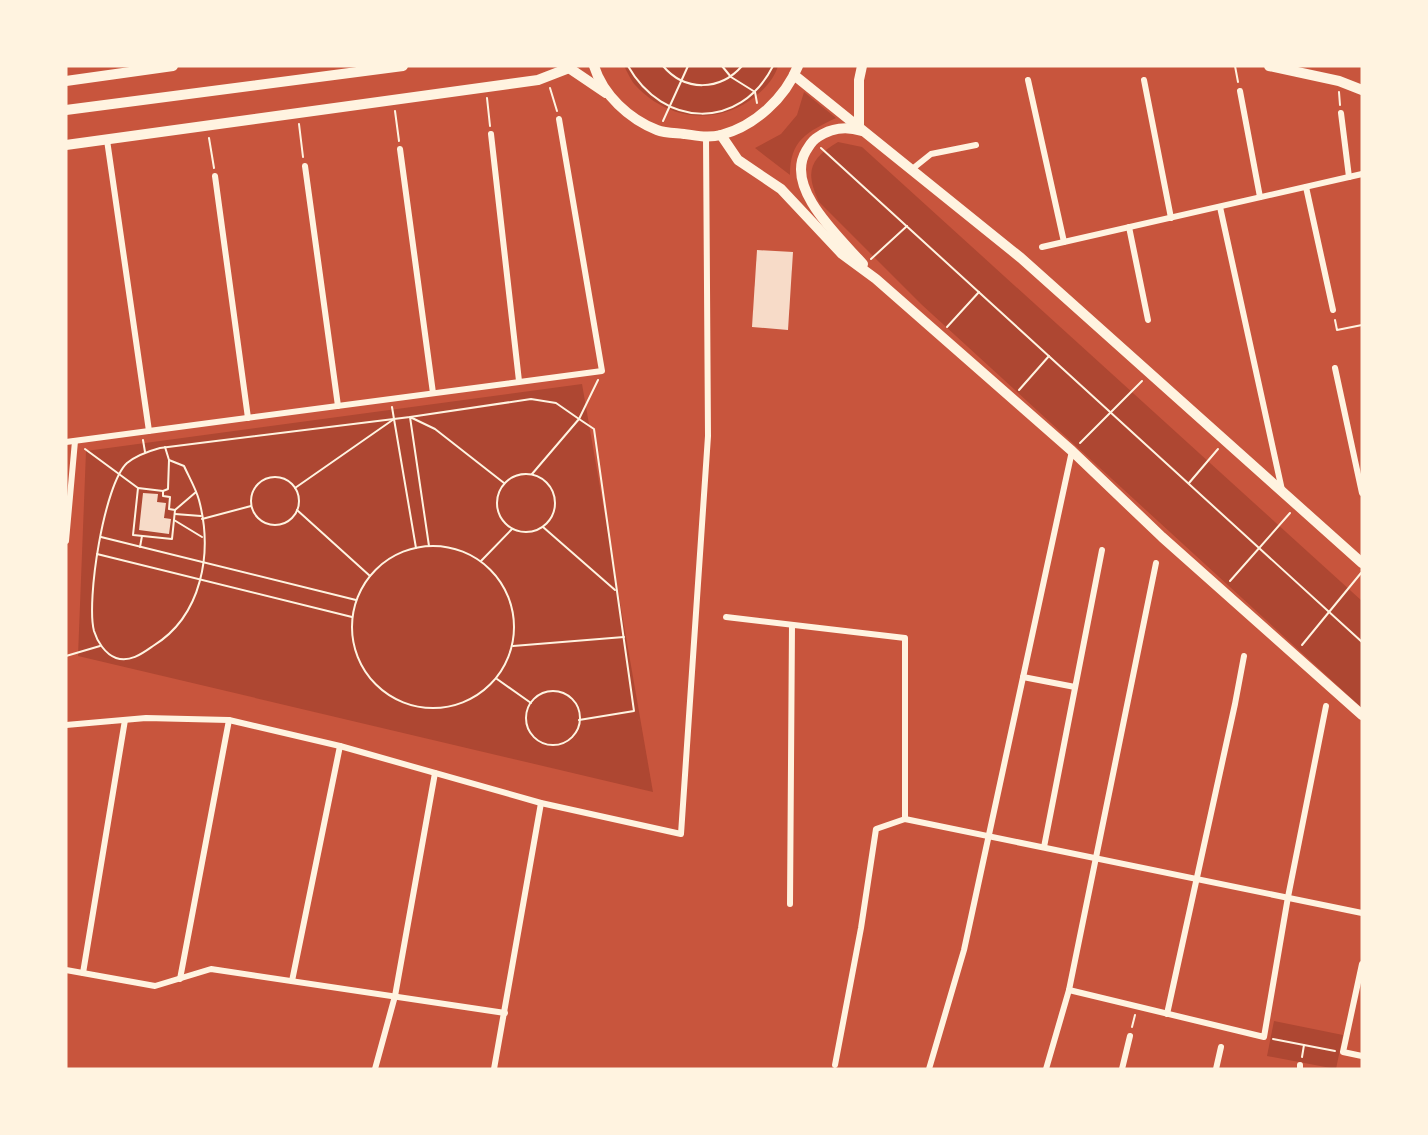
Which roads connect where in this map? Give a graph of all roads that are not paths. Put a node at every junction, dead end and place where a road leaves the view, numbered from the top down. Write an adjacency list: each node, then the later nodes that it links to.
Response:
1 (173, 66): 10 (main road)
2 (403, 66): 14 (main road)
3 (594, 66): 13 (main road)
4 (862, 66): 17 (main road)
5 (1269, 66): 11 (main road)
6 (566, 67): 13 (main road); 21 (main road)
7 (796, 71): 17 (main road); 19 (main road)
8 (1028, 80): 35 (street)
9 (1144, 80): 33 (street)
10 (66, 81)
11 (1362, 90)
12 (1240, 91): 31 (street)
13 (611, 97): 20 (main road)
14 (66, 110)
15 (1341, 113): 29 (street)
16 (559, 119): 41 (street)
17 (862, 129): 26 (main road); 37 (main road)
18 (491, 134): 41 (street)
19 (721, 135): 20 (main road); 37 (main road)
20 (706, 137): 67 (street)
21 (107, 140): 22 (main road); 45 (street)
22 (66, 145)
23 (976, 146): 26 (street)
24 (400, 149): 42 (street)
25 (305, 166): 43 (street)
26 (911, 170): 49 (main road)
27 (1362, 174): 29 (street)
28 (215, 176): 44 (street)
29 (1349, 177): 30 (street)
30 (1306, 187): 31 (street); 38 (street)
31 (1260, 197): 32 (street)
32 (1220, 207): 33 (street); 49 (street)
33 (1171, 218): 34 (street)
34 (1129, 227): 35 (street); 39 (street)
35 (1064, 242): 36 (street)
36 (1042, 247)
37 (876, 279): 48 (main road)
38 (1333, 310)
39 (1148, 320)
40 (1335, 368): 50 (street)
41 (519, 381): 42 (street)
42 (433, 393): 43 (street)
43 (338, 406): 44 (street)
44 (248, 418): 45 (street)
45 (149, 431): 46 (street)
46 (75, 441): 47 (street); 51 (street)
47 (66, 442)
48 (1072, 451): 58 (street); 61 (main road)
49 (1283, 492): 53 (main road)
50 (1362, 493)
51 (66, 541)
52 (1102, 550): 59 (street)
53 (1361, 557)
54 (1156, 563): 71 (street)
55 (726, 617): 56 (street)
56 (792, 625): 68 (street); 74 (street)
57 (1244, 656): 72 (street)
58 (1023, 677): 59 (street); 69 (street)
59 (1075, 687): 70 (street)
60 (1326, 706): 73 (street)
61 (1362, 715)
62 (125, 720): 63 (street); 64 (street); 78 (street)
63 (229, 720): 65 (street); 79 (street)
64 (66, 726)
65 (340, 746): 66 (street); 80 (street)
66 (435, 773): 67 (street); 82 (street)
67 (542, 803): 83 (street)
68 (905, 819): 69 (street); 88 (street)
69 (989, 836): 70 (street); 91 (street)
70 (1044, 847): 71 (street)
71 (1096, 858): 72 (street); 81 (street)
72 (1197, 878): 73 (street); 84 (street)
73 (1288, 897): 75 (street); 84 (street)
74 (790, 904)
75 (1362, 913)
76 (1362, 964): 87 (street)
77 (66, 970): 78 (street)
78 (83, 973): 79 (street)
79 (180, 979): 80 (street)
80 (292, 981): 82 (street)
81 (1069, 990): 84 (street); 92 (street)
82 (395, 996): 83 (street); 89 (street)
83 (505, 1013): 90 (street)
84 (1167, 1014)
85 (1130, 1036): 93 (street)
86 (1221, 1047): 94 (street)
87 (1362, 1056)
88 (835, 1065)
89 (375, 1069)
90 (494, 1069)
91 (929, 1069)
92 (1046, 1069)
93 (1122, 1069)
94 (1216, 1069)

